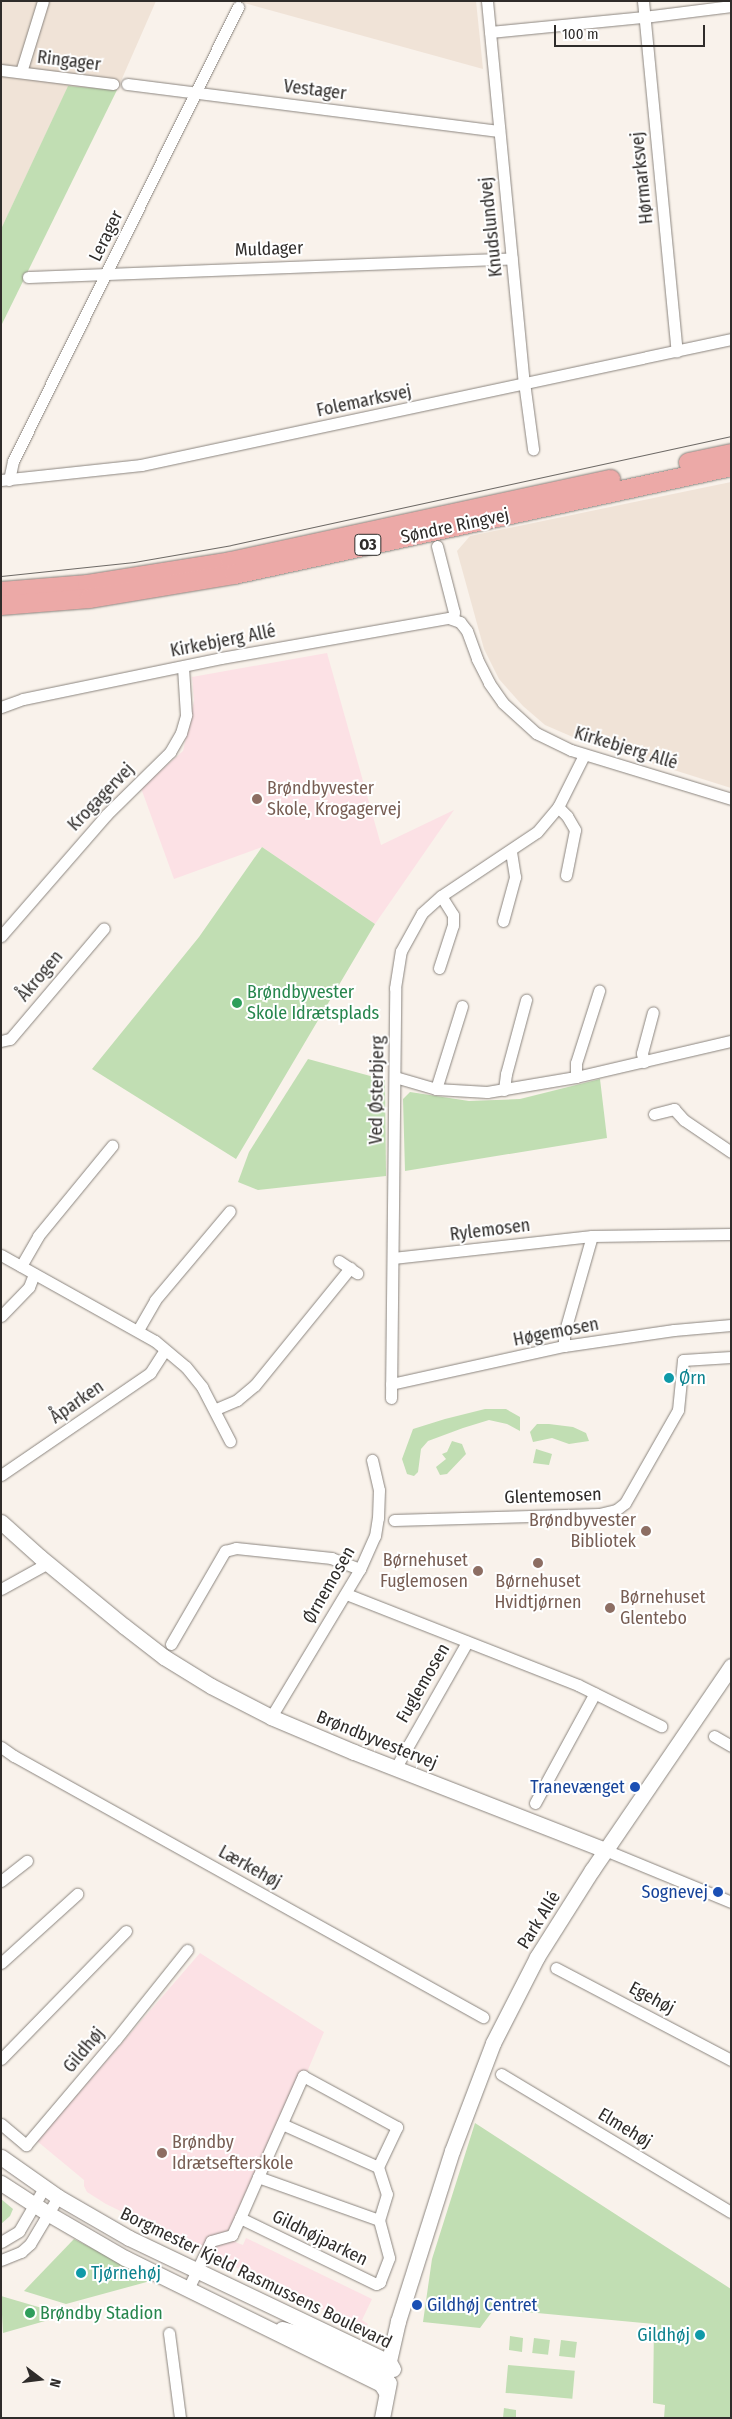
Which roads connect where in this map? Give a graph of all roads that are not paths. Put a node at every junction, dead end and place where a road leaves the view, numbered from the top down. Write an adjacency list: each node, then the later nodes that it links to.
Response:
1 (43, 1): 9 (street, Ringager)
2 (487, 1): 7 (street, Knudslundvej)
3 (643, 1): 6 (street, Hørmarksvej)
4 (731, 6): 6 (street)
5 (238, 7): 12 (street, Lerager)
6 (644, 17): 7 (street); 18 (street, Hørmarksvej)
7 (490, 32): 13 (street, Knudslundvej)
8 (1, 70): 9 (street, Ringager)
9 (21, 72): 10 (street, Ringager)
10 (113, 84)
11 (127, 84): 12 (street, Vestager)
12 (196, 92): 13 (street, Vestager); 15 (street, Lerager)
13 (499, 131): 14 (street, Knudslundvej)
14 (512, 258): 15 (street, Muldager); 19 (street, Knudslundvej)
15 (107, 273): 16 (street, Muldager); 23 (street, Lerager)
16 (28, 277)
17 (731, 339): 18 (street, Folemarksvej)
18 (677, 351): 19 (street, Folemarksvej)
19 (524, 382): 20 (street, Knudslundvej); 23 (street, Folemarksvej)
20 (533, 449)
21 (731, 453): 25 (main road, Søndre Ringvej / O3)
22 (731, 466): 26 (main road, Søndre Ringvej / O3)
23 (5, 480)
24 (437, 546): 27 (street, Kirkebjerg Allé)
25 (1, 591)
26 (1, 605)
27 (454, 619): 28 (street, Kirkebjerg Allé); 30 (street, Kirkebjerg Allé)
28 (183, 667): 29 (street, Kirkebjerg Allé); 38 (street, Krogagervej)
29 (1, 708)
30 (584, 754): 31 (street, Kirkebjerg Allé); 32 (street, Ved Østerbjerg)
31 (731, 799)
32 (558, 807): 33 (street, Ved Østerbjerg); 34 (street)
33 (511, 851): 35 (street, Ved Østerbjerg); 36 (street)
34 (566, 875)
35 (440, 896): 39 (street); 47 (street, Ved Østerbjerg)
36 (503, 921)
37 (104, 928): 45 (street, Åkrogen)
38 (1, 936)
39 (438, 968)
40 (599, 991): 48 (street)
41 (526, 1000): 50 (street)
42 (462, 1006): 49 (street)
43 (653, 1012): 46 (street)
44 (730, 1038): 46 (street)
45 (1, 1041)
46 (644, 1062): 48 (street)
47 (395, 1077): 49 (street); 58 (street, Ved Østerbjerg)
48 (576, 1077): 50 (street)
49 (436, 1090): 50 (street)
50 (504, 1090)
51 (654, 1114): 53 (street)
52 (112, 1146): 60 (street)
53 (731, 1152)
54 (230, 1210): 64 (street)
55 (731, 1234): 56 (street, Rylemosen)
56 (592, 1236): 58 (street, Rylemosen); 65 (street)
57 (1, 1255): 60 (street)
58 (392, 1258): 68 (street)
59 (339, 1261): 70 (street)
60 (21, 1266): 61 (street)
61 (34, 1274): 62 (street); 64 (street)
62 (1, 1316)
63 (731, 1325): 65 (street, Høgemosen)
64 (138, 1330): 66 (street)
65 (564, 1346): 68 (street, Høgemosen)
66 (165, 1350): 70 (street); 73 (street, Åparken)
67 (731, 1357): 74 (street, Glentemosen)
68 (391, 1384): 69 (street)
69 (391, 1398)
70 (216, 1409): 71 (street)
71 (230, 1441)
72 (372, 1460): 77 (street, Ørnemosen)
73 (1, 1475)
74 (394, 1520)
75 (1, 1522): 76 (street, Brøndbyvestervej)
76 (44, 1560): 78 (street); 84 (street, Brøndbyvestervej)
77 (360, 1569): 79 (street, Ørnemosen); 81 (street)
78 (1, 1588)
79 (346, 1594): 80 (street, Fuglemosen); 84 (street, Ørnemosen)
80 (467, 1642): 83 (street, Fuglemosen); 89 (street, Fuglemosen)
81 (171, 1644)
82 (731, 1666): 91 (street, Park Allé)
83 (595, 1693): 85 (street, Fuglemosen); 90 (street)
84 (271, 1716): 89 (street, Brøndbyvestervej)
85 (661, 1726)
86 (714, 1736): 87 (street)
87 (731, 1746)
88 (1, 1747): 100 (street, Lærkehøj)
89 (395, 1768): 91 (street, Brøndbyvestervej)
90 (534, 1803)
91 (606, 1850): 95 (street, Brøndbyvestervej); 123 (street, Park Allé)
92 (27, 1861): 93 (street)
93 (1, 1881)
94 (77, 1894): 98 (street)
95 (731, 1902)
96 (126, 1931): 101 (street)
97 (187, 1950): 104 (street, Gildhøj)
98 (1, 1963)
99 (556, 1968): 102 (street, Egehøj)
100 (483, 2017)
101 (1, 2059)
102 (731, 2060)
103 (501, 2074): 113 (street, Elmehøj)
104 (1, 2124)
105 (282, 2124): 107 (street); 107 (street); 108 (street)
106 (1, 2157): 110 (street, Borgmester Kjeld Rasmussens Boulevard)
107 (378, 2167): 116 (street)
108 (258, 2177): 115 (street); 116 (street, Gildhøjparken)
109 (1, 2183): 112 (street, Borgmester Kjeld Rasmussens Boulevard)
110 (44, 2188): 111 (street, Borgmester Kjeld Rasmussens Boulevard); 112 (street)
111 (58, 2198): 114 (street); 119 (street, Borgmester Kjeld Rasmussens Boulevard)
112 (33, 2205): 114 (street, Borgmester Kjeld Rasmussens Boulevard); 117 (street)
113 (731, 2212)
114 (49, 2214): 118 (street); 120 (street, Borgmester Kjeld Rasmussens Boulevard)
115 (240, 2218): 116 (street, Gildhøjparken); 119 (street)
116 (378, 2220)
117 (1, 2242)
118 (1, 2260)
119 (197, 2272): 120 (street); 123 (street, Borgmester Kjeld Rasmussens Boulevard)
120 (188, 2289): 121 (street, Borgmester Kjeld Rasmussens Boulevard)
121 (256, 2321): 123 (street, Borgmester Kjeld Rasmussens Boulevard); 124 (street, Borgmester Kjeld Rasmussens Boulevard)
122 (170, 2332): 125 (street)
123 (389, 2368): 124 (street, Park Allé)
124 (386, 2392): 126 (street, Park Allé)
125 (180, 2418)
126 (382, 2418)

